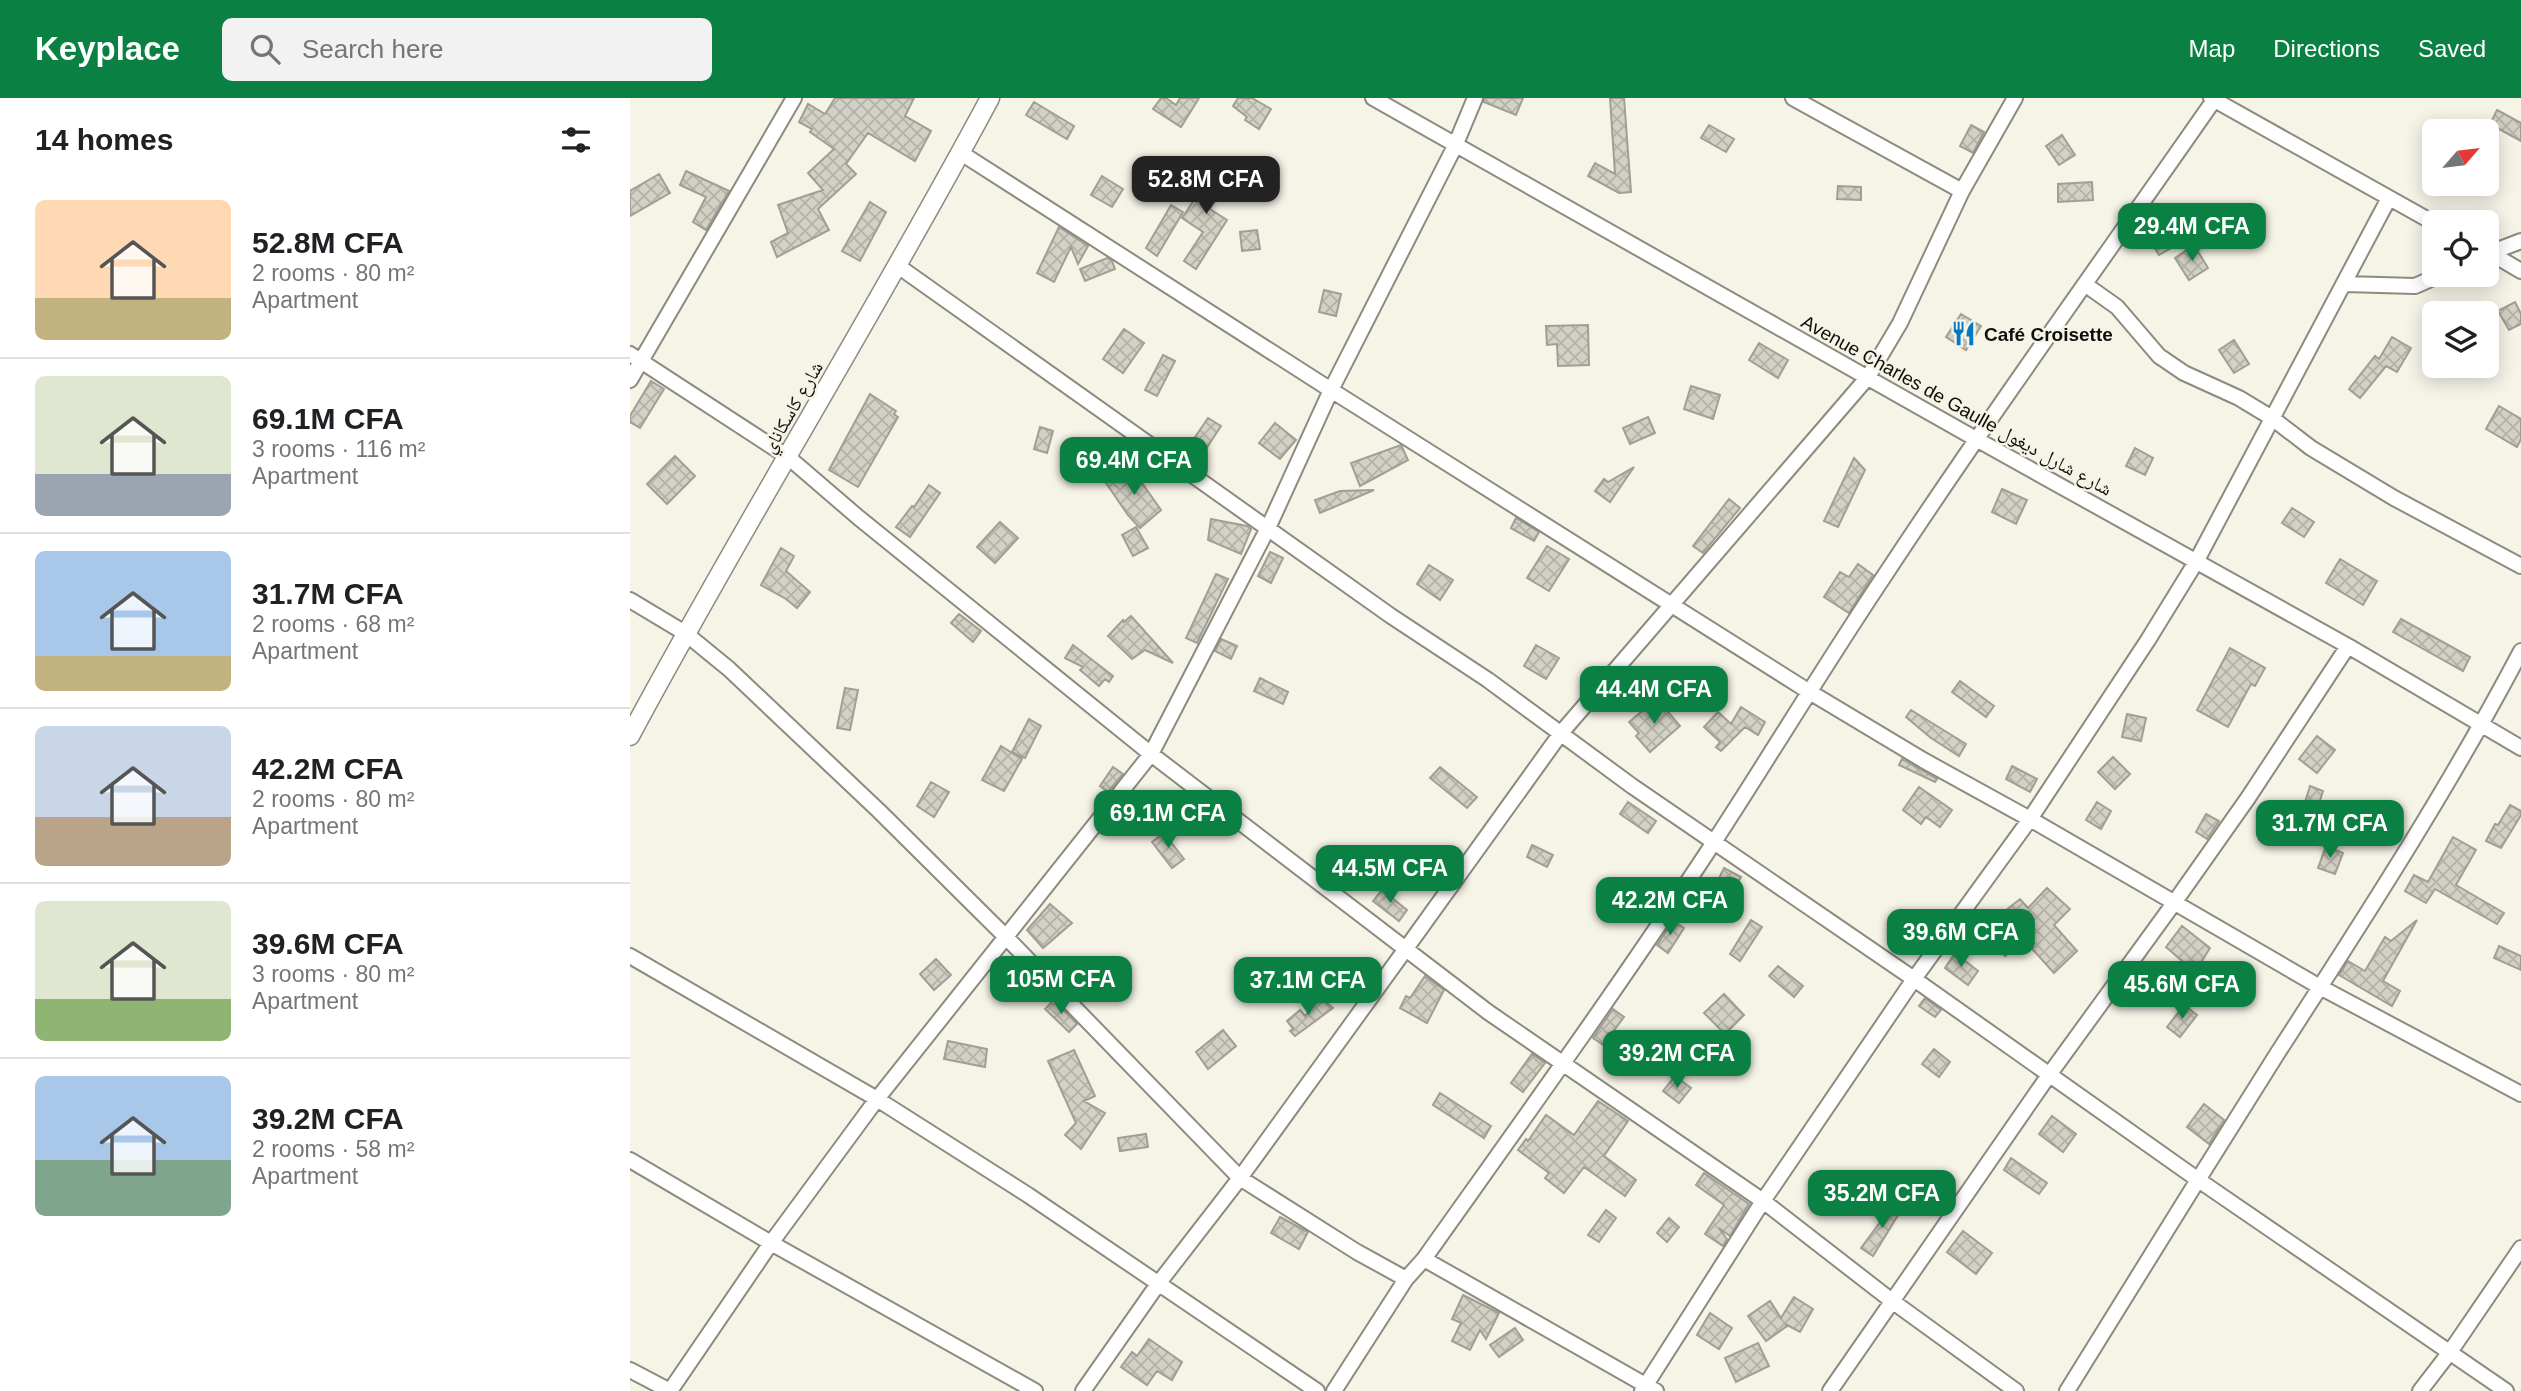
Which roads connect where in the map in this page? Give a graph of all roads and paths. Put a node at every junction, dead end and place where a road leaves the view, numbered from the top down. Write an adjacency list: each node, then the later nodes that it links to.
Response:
1 (794, 98): 21 (street)
2 (990, 98): 9 (street, شارع كاسكاناي)
3 (1373, 98): 8 (street, Avenue Charles de Gaulle شارع شارل ديغول)
4 (1475, 98): 8 (street)
5 (1793, 98): 10 (street)
6 (2015, 98): 10 (street)
7 (2212, 99): 11 (street); 20 (street)
8 (1455, 146): 22 (street, Avenue Charles de Gaulle شارع شارل ديغول); 24 (street)
9 (961, 153): 16 (street, شارع كاسكاناي); 24 (street)
10 (1962, 191): 22 (street)
11 (2389, 198): 12 (street); 19 (street)
12 (2422, 216)
13 (2521, 241): 14 (street)
14 (2499, 249)
15 (2499, 259): 17 (street)
16 (898, 266): 27 (street, شارع كاسكاناي); 28 (street)
17 (2521, 271)
18 (2422, 283): 19 (street)
19 (2345, 284): 25 (street)
20 (2086, 285): 25 (street); 26 (street)
21 (636, 357): 23 (street); 27 (street)
22 (1868, 377): 26 (street, Avenue Charles de Gaulle شارع شارل ديغول); 32 (street)
23 (630, 380)
24 (1331, 390): 28 (street); 32 (street)
25 (2272, 418): 29 (street); 30 (street)
26 (1976, 439): 29 (street, Avenue Charles de Gaulle شارع شارل ديغول); 36 (street)
27 (788, 457): 33 (street, شارع كاسكاناي); 41 (street)
28 (1268, 528): 38 (street); 41 (street)
29 (2196, 562): 34 (street, Avenue Charles de Gaulle شارع شارل ديغول); 42 (street)
30 (2521, 566)
31 (630, 600): 33 (street)
32 (1670, 605): 36 (street); 38 (street)
33 (685, 633): 39 (street, شارع كاسكاناي); 45 (street)
34 (2348, 646): 37 (street, Avenue Charles de Gaulle شارع شارل ديغول); 44 (street)
35 (2521, 651): 37 (street)
36 (1808, 691): 42 (street); 43 (street)
37 (2482, 725): 40 (street, Avenue Charles de Gaulle شارع شارل ديغول); 49 (street)
38 (1561, 733): 43 (street); 46 (street)
39 (630, 736)
40 (2521, 748)
41 (1151, 754): 45 (street); 46 (street)
42 (2030, 819): 44 (street); 48 (street)
43 (1714, 842): 48 (street); 50 (street)
44 (2174, 904): 49 (street); 51 (street)
45 (1005, 936): 53 (street); 55 (street)
46 (1405, 950): 50 (street); 55 (street)
47 (630, 956): 53 (street)
48 (1914, 979): 51 (street); 57 (street)
49 (2320, 987): 52 (street); 56 (street)
50 (1562, 1065): 57 (street); 60 (street)
51 (2049, 1075): 56 (street); 63 (street)
52 (2521, 1094)
53 (877, 1099): 58 (street); 62 (street)
54 (630, 1160): 58 (street)
55 (1240, 1178): 61 (street); 62 (street)
56 (2197, 1180): 64 (street); 74 (street)
57 (1763, 1202): 63 (street); 66 (street)
58 (771, 1243): 67 (street); 68 (street)
59 (2521, 1248): 64 (street)
60 (1424, 1259): 61 (street); 66 (street)
61 (1406, 1279): 71 (street)
62 (1158, 1284): 69 (street); 70 (street)
63 (1892, 1301): 72 (street); 73 (street)
64 (2450, 1352): 75 (street); 76 (street)
65 (630, 1370): 67 (street)
66 (1648, 1389)
67 (670, 1391)
68 (1035, 1391)
69 (1083, 1391)
70 (1317, 1391)
71 (1334, 1391)
72 (1830, 1391)
73 (2016, 1391)
74 (2067, 1391)
75 (2420, 1391)
76 (2506, 1391)

